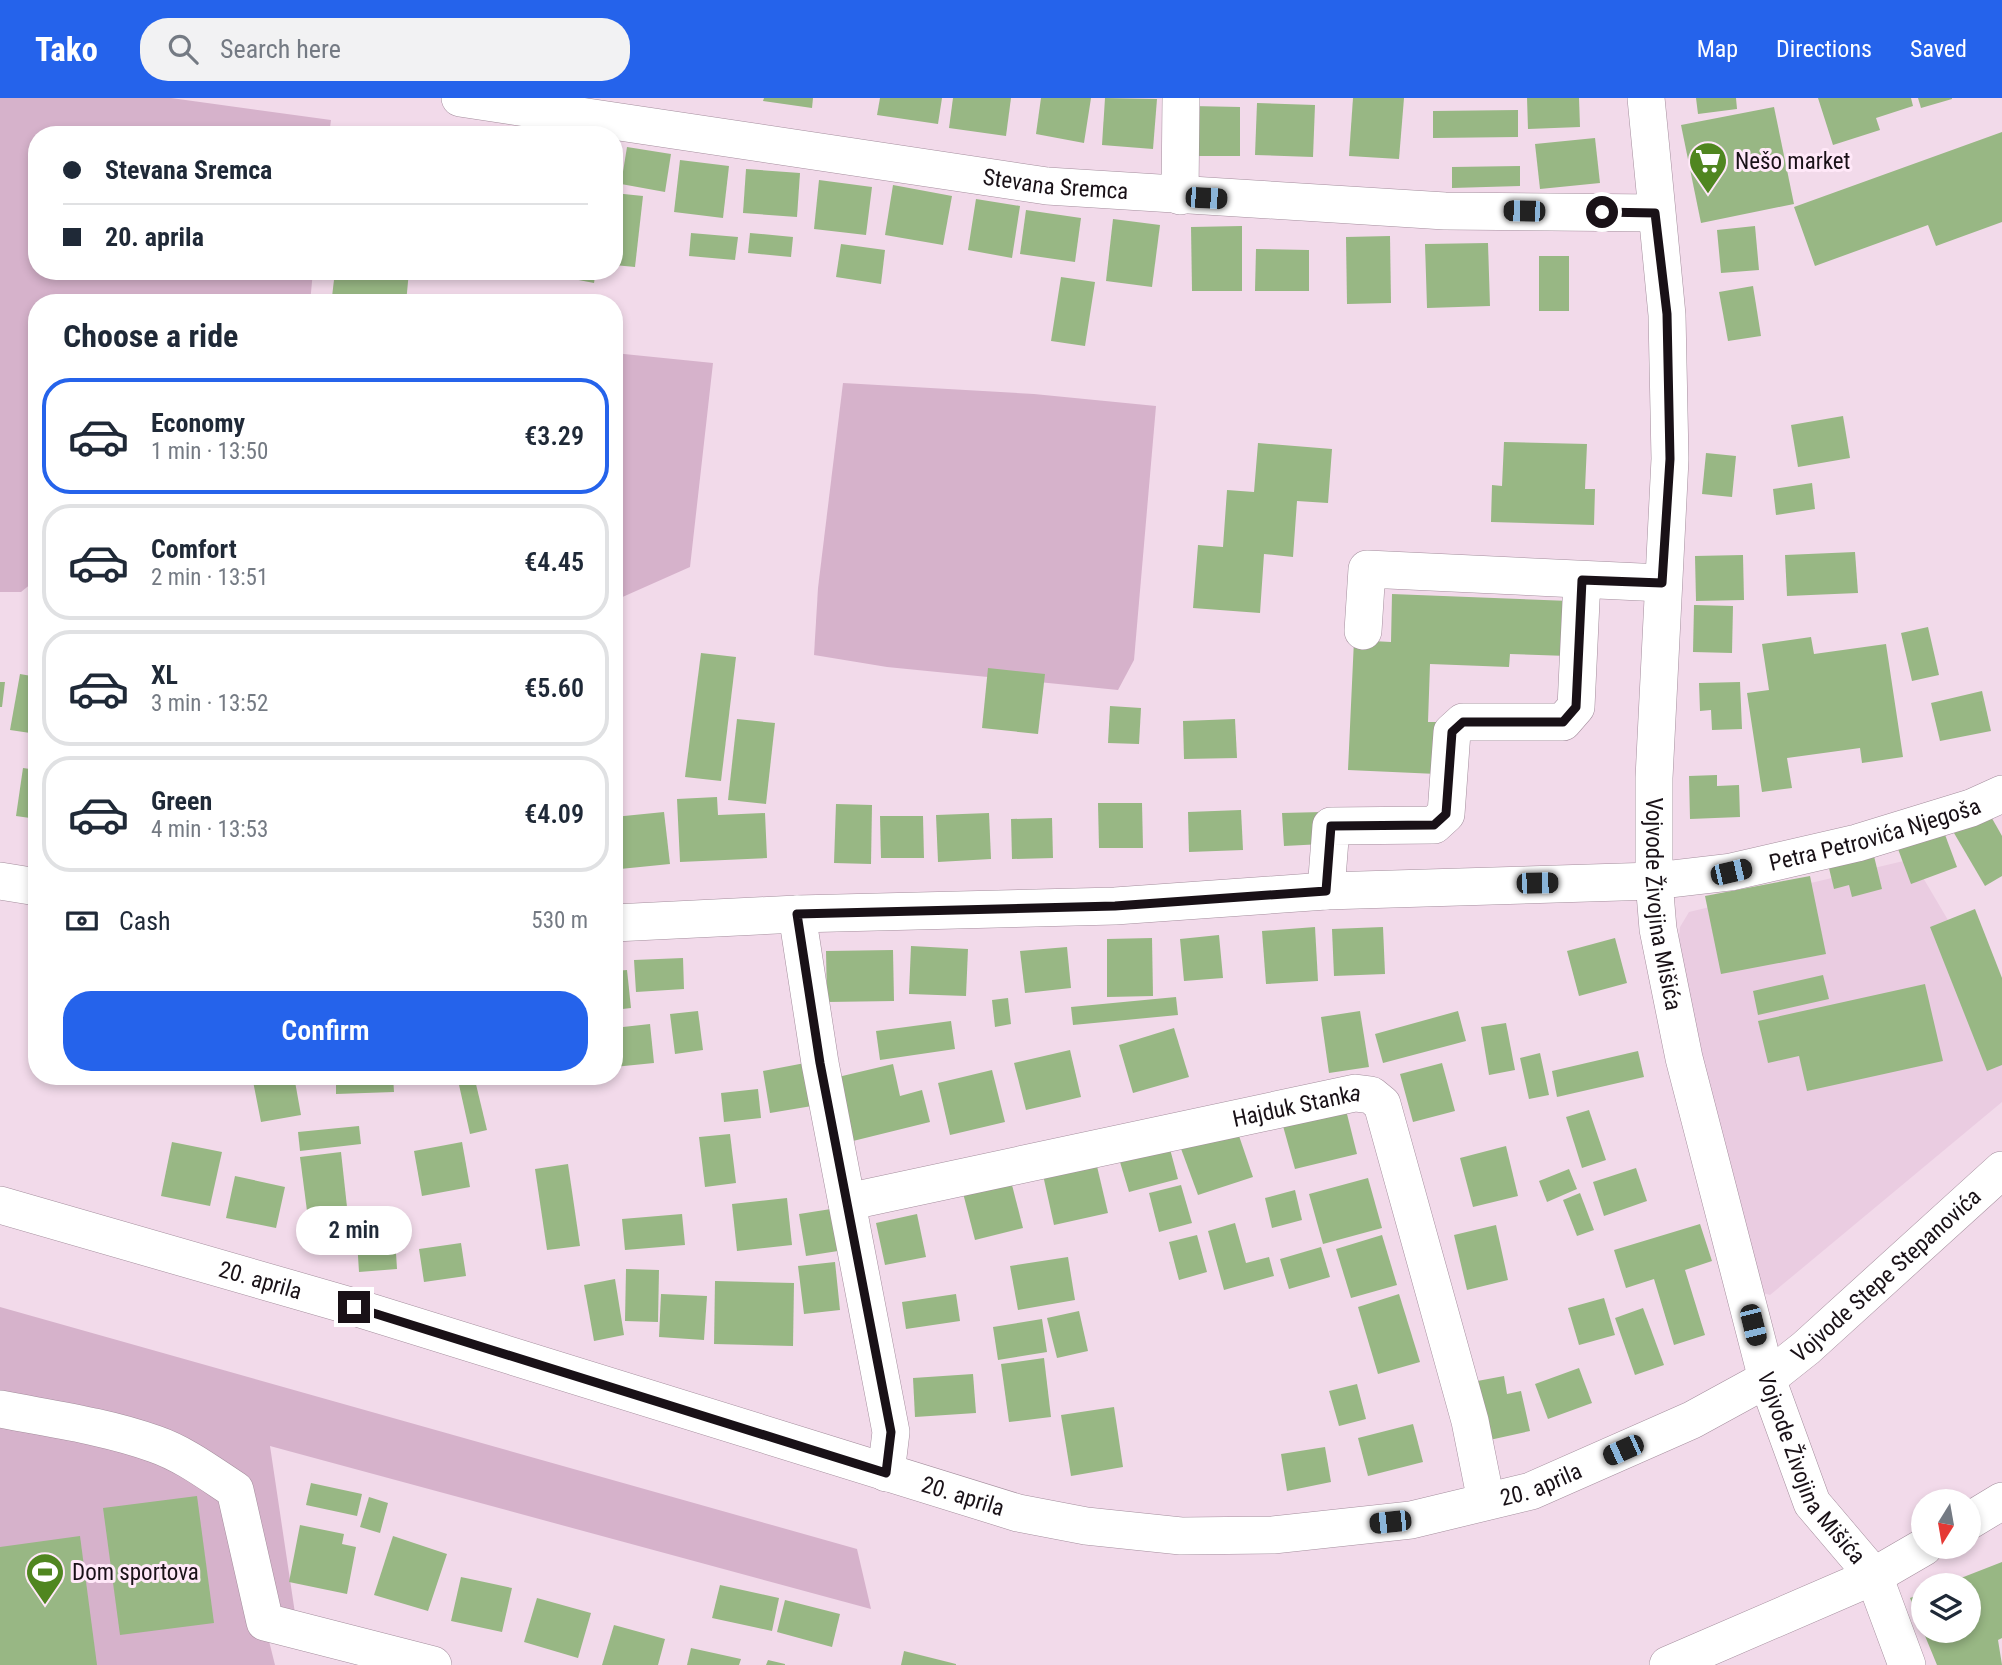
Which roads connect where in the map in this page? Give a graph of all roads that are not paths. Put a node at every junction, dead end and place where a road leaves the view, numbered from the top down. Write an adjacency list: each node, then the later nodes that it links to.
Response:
1 (460, 98): 4 (street, Stevana Sremca)
2 (1181, 98): 4 (street)
3 (1646, 98): 5 (street, Vojvode Živojina Mišića)
4 (1180, 196): 5 (street, Stevana Sremca)
5 (1655, 213): 7 (street, Vojvode Živojina Mišića)
6 (1582, 580): 7 (street); 8 (street); 13 (street)
7 (1662, 583): 11 (street, Vojvode Živojina Mišića)
8 (1363, 631)
9 (2002, 794): 11 (street, Petra Petrovića Njegoša)
10 (0, 881): 12 (street)
11 (1654, 881): 13 (street, Petra Petrovića Njegoša); 19 (street, Vojvode Živojina Mišića)
12 (28, 886)
13 (1326, 891): 14 (street, Petra Petrovića Njegoša)
14 (797, 914): 15 (street, Petra Petrovića Njegoša); 17 (street)
15 (623, 923)
16 (2002, 1170): 19 (street, Vojvode Stepe Stepanovića)
17 (847, 1202): 21 (street); 22 (street, Hajduk Stanka)
18 (0, 1205): 21 (street, 20. aprila)
19 (1767, 1379): 22 (street, 20. aprila); 26 (street, Vojvode Živojina Mišića)
20 (0, 1409): 27 (street)
21 (886, 1473): 22 (street, 20. aprila)
22 (1486, 1501)
23 (2002, 1501): 24 (street)
24 (1981, 1514)
25 (1911, 1555): 26 (street)
26 (1874, 1577): 28 (street); 29 (street, Vojvode Živojina Mišića)
27 (432, 1665)
28 (1668, 1665)
29 (1908, 1665)

